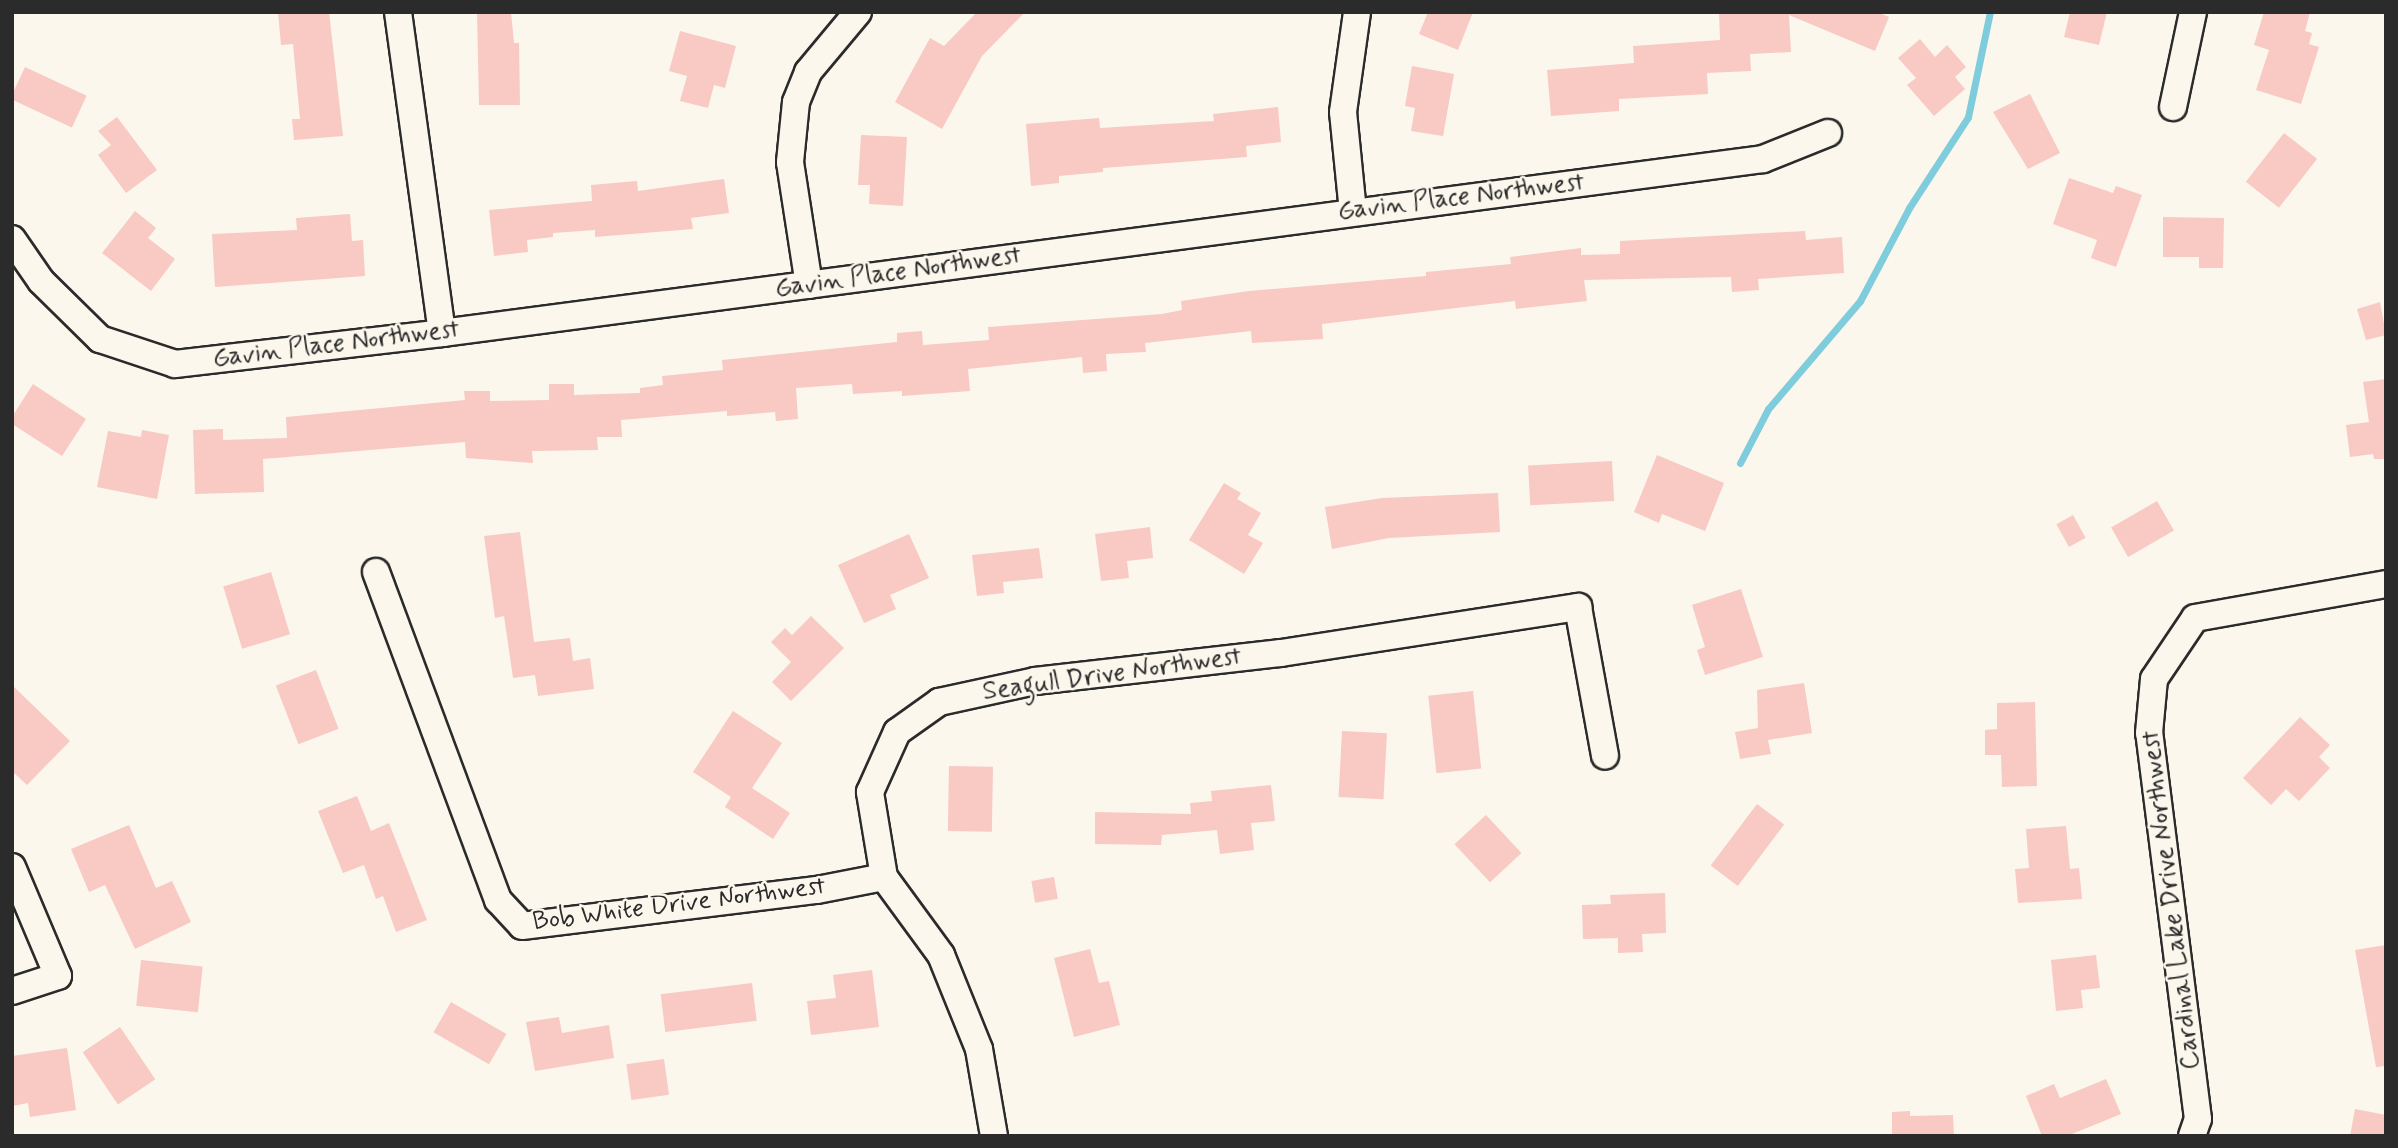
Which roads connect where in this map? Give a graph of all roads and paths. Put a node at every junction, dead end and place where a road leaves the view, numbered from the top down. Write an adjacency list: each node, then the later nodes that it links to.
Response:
1 (398, 12): 10 (street)
2 (858, 12): 9 (street)
3 (1357, 12): 7 (street)
4 (2193, 12): 5 (street)
5 (2172, 107)
6 (1828, 133): 7 (street, Gavin Place Northwest)
7 (1353, 212): 9 (street, Gavin Place Northwest)
8 (12, 239): 10 (street, Gavin Place Northwest)
9 (809, 285): 10 (street, Gavin Place Northwest)
10 (442, 333)
11 (376, 572): 15 (street, Bob White Drive Northwest)
12 (2386, 584): 18 (street, Cardinal Lake Drive Northwest)
13 (1605, 756): 15 (street, Seagull Drive Northwest)
14 (12, 867): 16 (street)
15 (884, 877): 17 (street, Seagull Drive Northwest)
16 (12, 991)
17 (994, 1136)
18 (2192, 1136)

